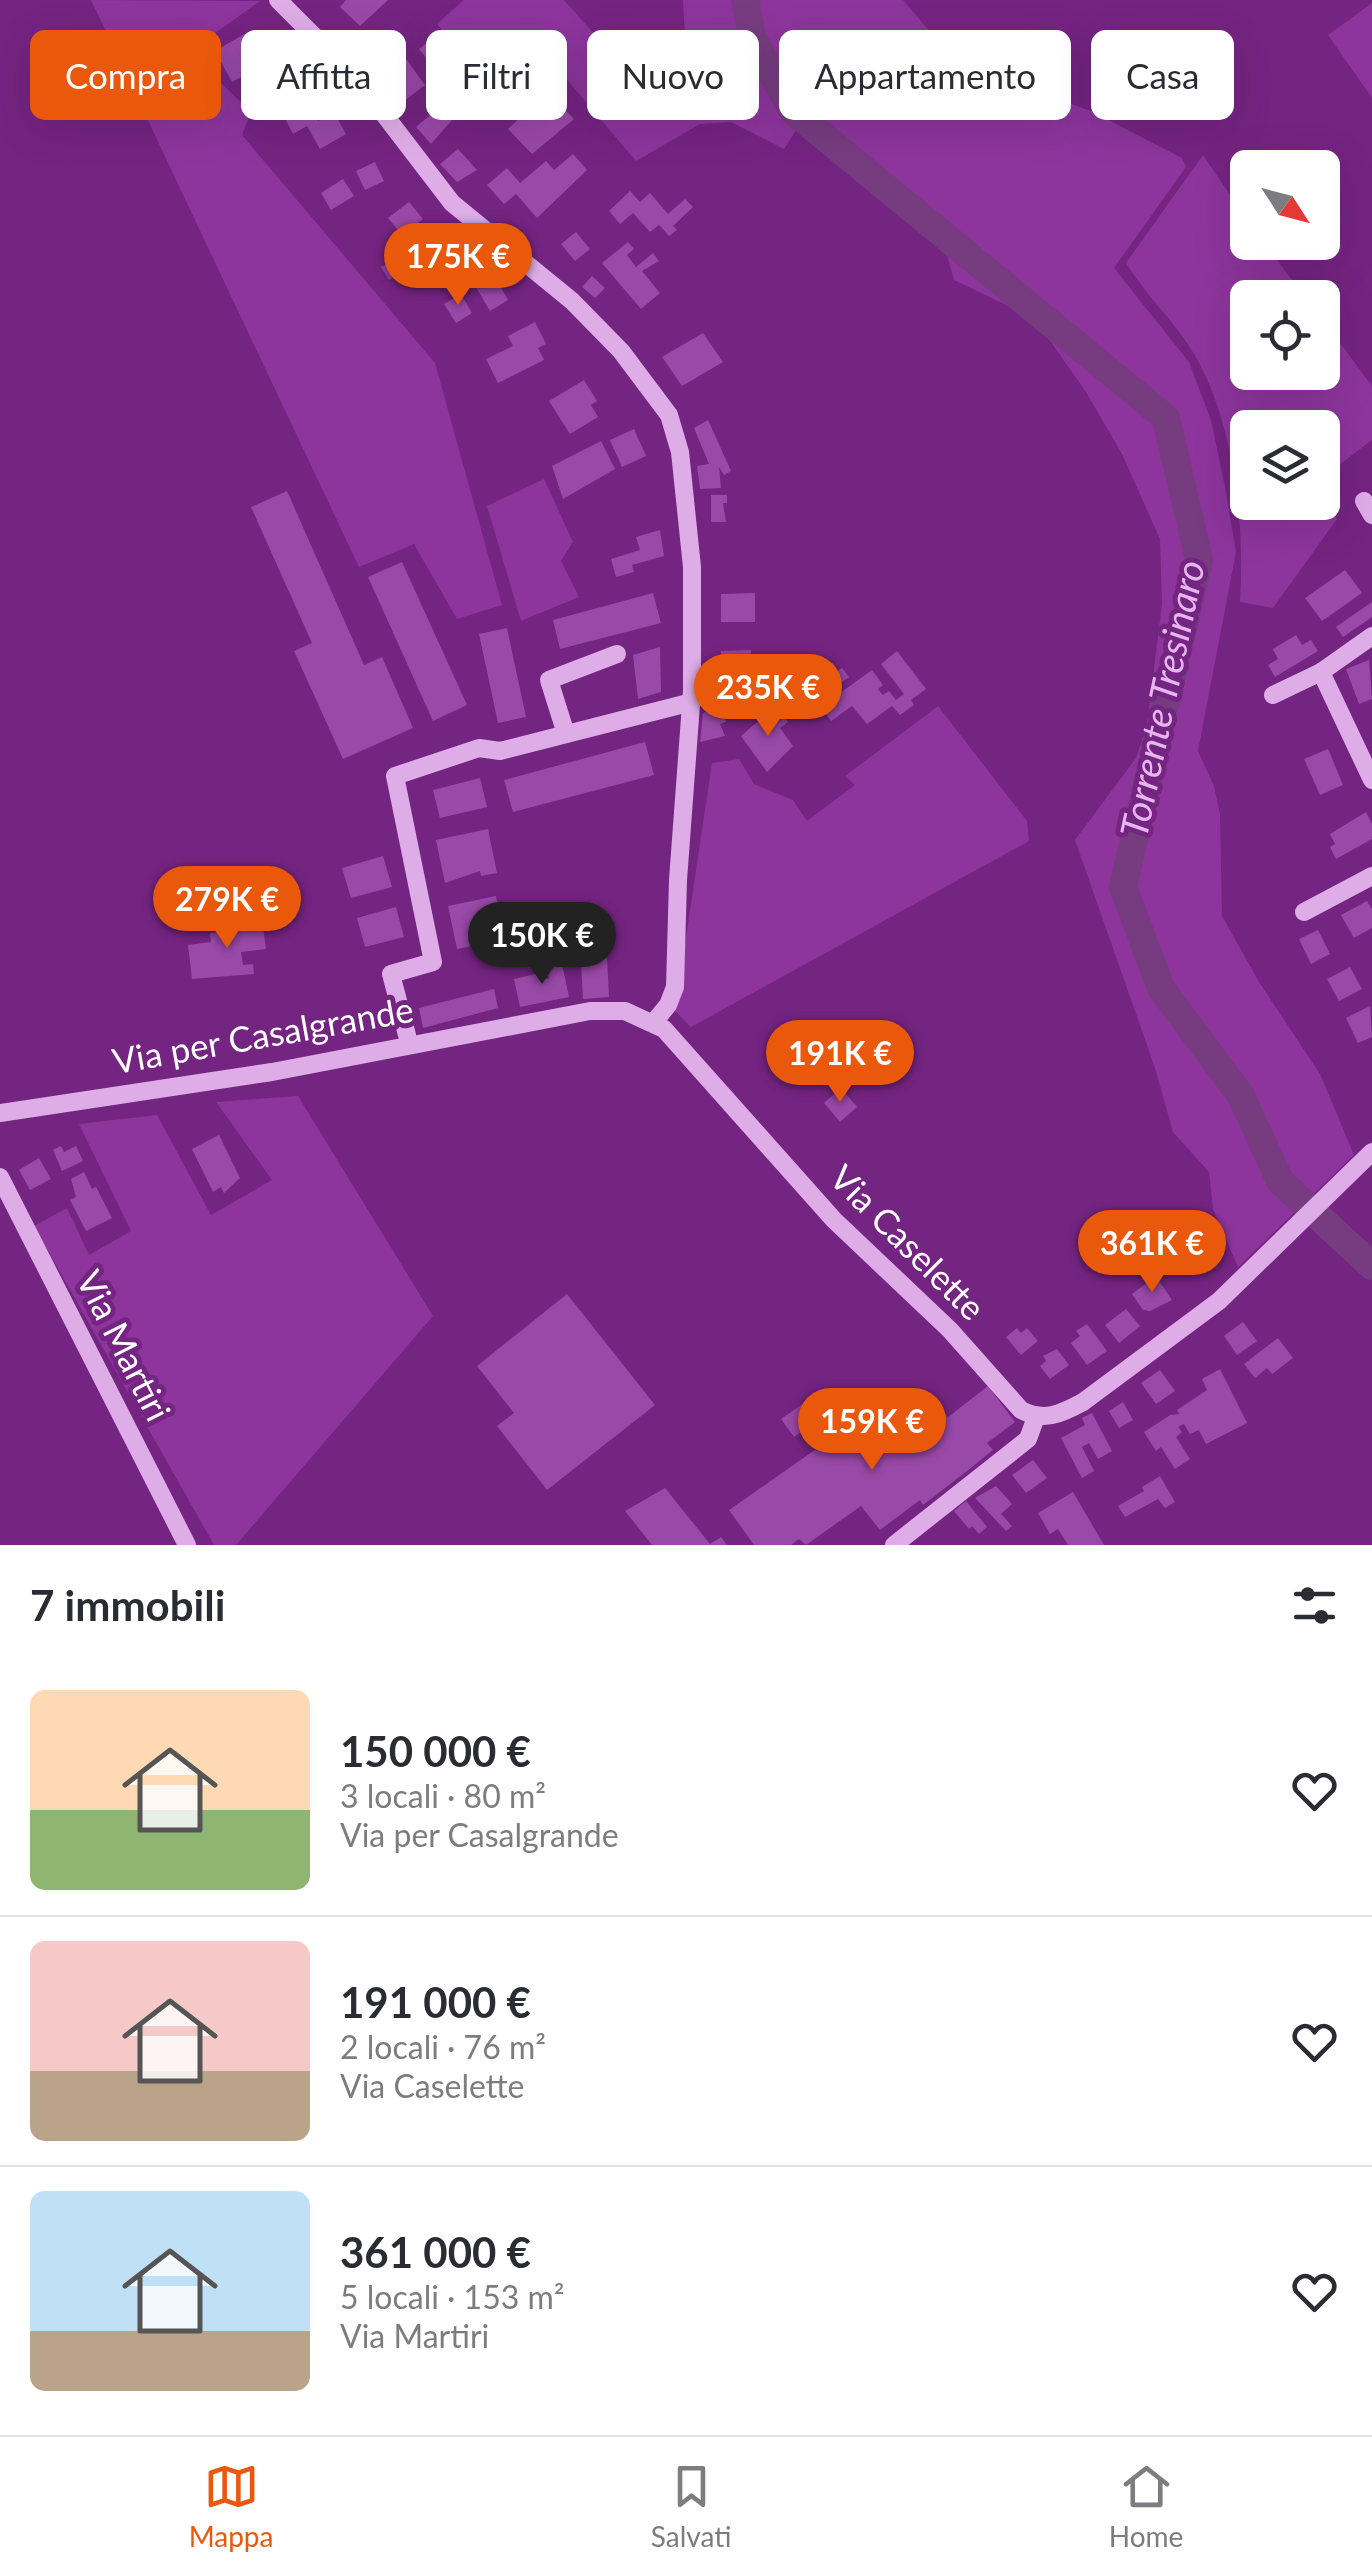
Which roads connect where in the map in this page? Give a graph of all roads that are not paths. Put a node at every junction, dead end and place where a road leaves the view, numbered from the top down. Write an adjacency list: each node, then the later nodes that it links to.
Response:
1 (278, 0): 6 (street)
2 (1372, 636): 4 (street)
3 (617, 654): 7 (street)
4 (1321, 672): 5 (street); 8 (street)
5 (1273, 695)
6 (692, 702): 7 (street); 11 (street)
7 (566, 734): 12 (street)
8 (1372, 780)
9 (1372, 876): 10 (street)
10 (1304, 912)
11 (654, 1022): 13 (street, Via per Casalgrande); 16 (street, Via Caselette)
12 (407, 1035)
13 (0, 1114)
14 (1372, 1152): 16 (street)
15 (0, 1176): 17 (street, Via Martiri)
16 (1036, 1416): 18 (street)
17 (187, 1545)
18 (894, 1545)

